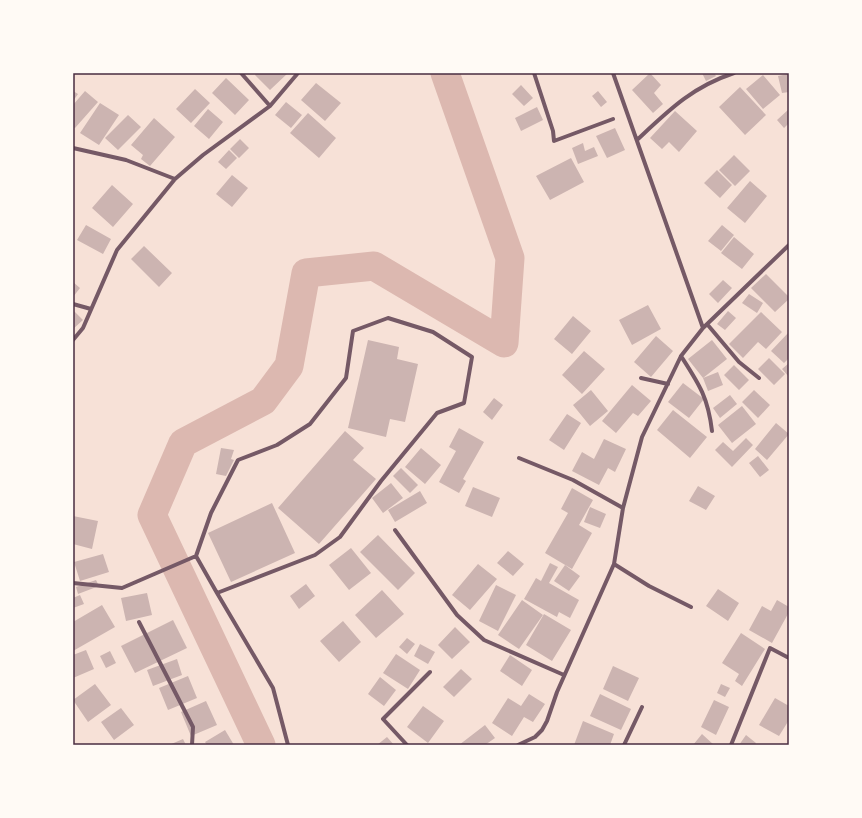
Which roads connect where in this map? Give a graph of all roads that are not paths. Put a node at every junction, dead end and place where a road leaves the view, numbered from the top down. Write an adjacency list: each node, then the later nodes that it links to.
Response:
1 (241, 73): 6 (street)
2 (298, 73): 6 (street)
3 (534, 73): 7 (street)
4 (613, 73): 8 (street)
5 (734, 73): 8 (street)
6 (270, 106): 10 (street)
7 (613, 120)
8 (638, 139): 15 (street)
9 (73, 148): 10 (street)
10 (175, 179): 13 (street)
11 (789, 245): 14 (street)
12 (73, 304): 13 (street)
13 (91, 310): 16 (street)
14 (707, 324): 15 (street); 19 (street)
15 (703, 328): 17 (street)
16 (73, 340)
17 (681, 356): 20 (street); 21 (street)
18 (641, 378): 20 (street)
19 (759, 378)
20 (668, 384): 23 (street)
21 (712, 430)
22 (519, 458): 23 (street)
23 (622, 508): 26 (street)
24 (395, 530): 33 (street)
25 (196, 556): 27 (street); 28 (street); 28 (street)
26 (614, 564): 29 (street); 33 (street)
27 (73, 583)
28 (217, 593): 36 (street)
29 (691, 607)
30 (139, 622): 35 (street)
31 (789, 658): 40 (street)
32 (430, 672): 37 (street)
33 (564, 676): 38 (street)
34 (642, 707): 39 (street)
35 (192, 745)
36 (288, 745)
37 (407, 745)
38 (518, 745)
39 (624, 745)
40 (731, 745)

